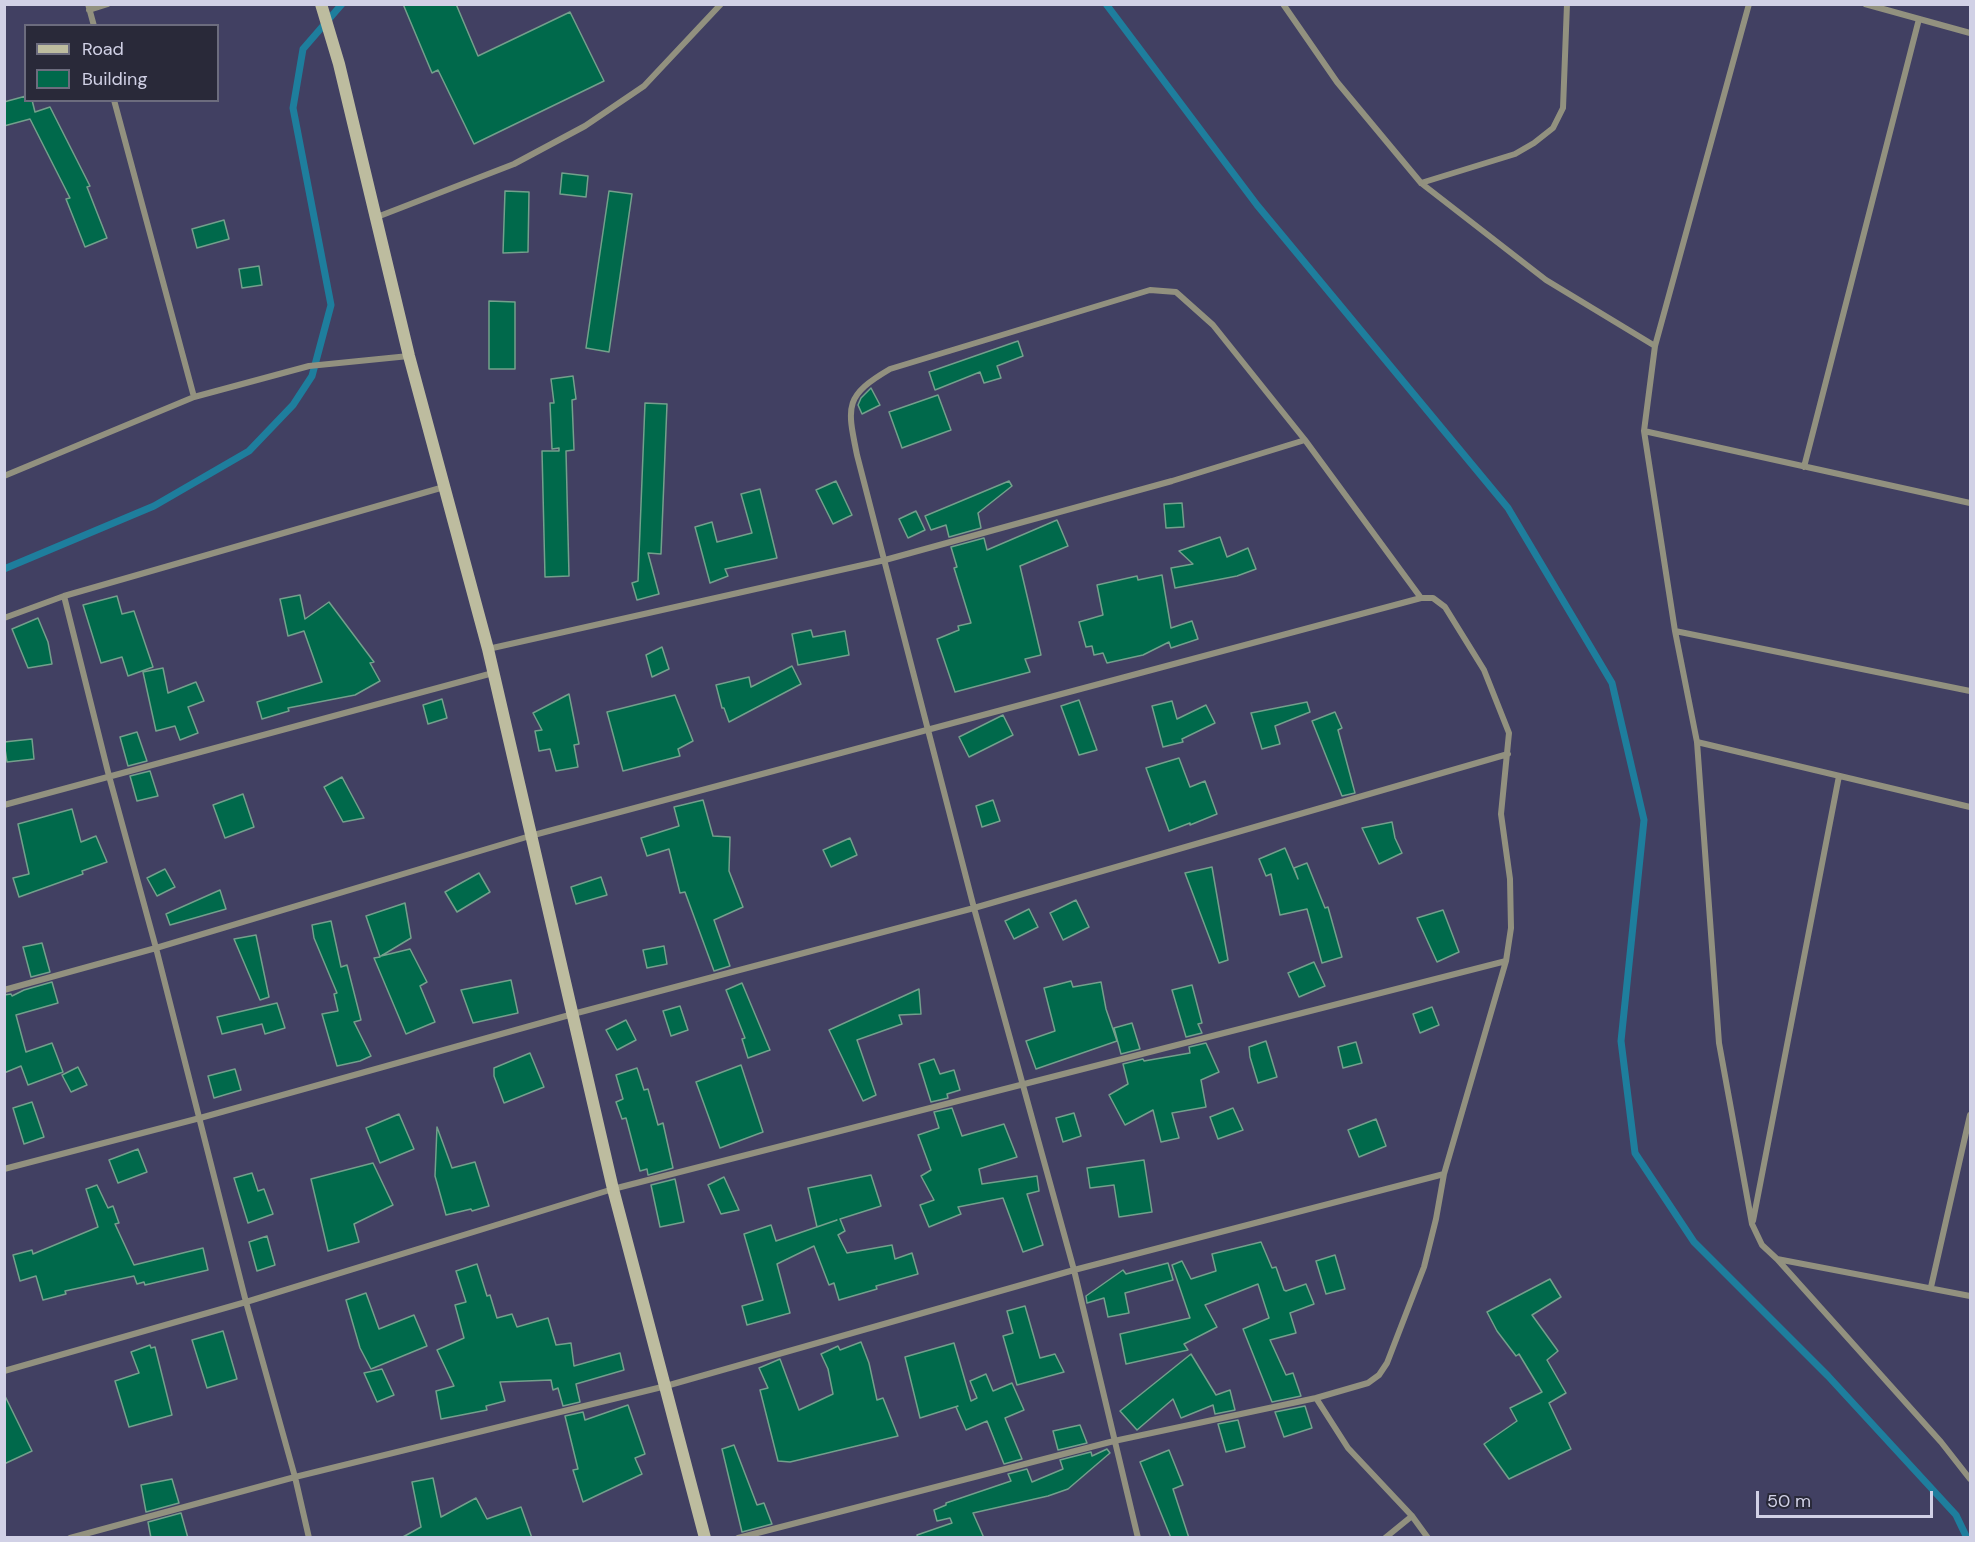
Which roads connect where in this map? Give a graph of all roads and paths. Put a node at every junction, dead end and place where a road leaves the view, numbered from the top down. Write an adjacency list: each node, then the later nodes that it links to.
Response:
1 (108, 4): 8 (street)
2 (321, 4): 14 (street)
3 (721, 4): 14 (street)
4 (1283, 4): 13 (street)
5 (1567, 4): 13 (street)
6 (1749, 4): 15 (street)
7 (1865, 4): 9 (street)
8 (89, 8): 10 (street)
9 (1919, 19): 11 (street); 20 (street)
10 (93, 24)
11 (1971, 33)
12 (115, 102): 17 (street)
13 (1421, 183): 15 (street)
14 (377, 217): 16 (street)
15 (1655, 346): 18 (street)
16 (409, 356): 17 (street); 22 (street)
17 (194, 398): 21 (street)
18 (1644, 431): 20 (street); 28 (street)
19 (1305, 440): 24 (street); 24 (street); 26 (street)
20 (1804, 467): 23 (street)
21 (4, 476)
22 (444, 487): 25 (street); 29 (street)
23 (1971, 503)
24 (885, 560): 29 (street); 32 (street)
25 (64, 596): 27 (street); 35 (street)
26 (1421, 598): 32 (street); 34 (street)
27 (4, 618)
28 (1675, 631): 31 (street); 33 (street)
29 (488, 649): 30 (street)
30 (494, 673): 35 (street); 39 (street)
31 (1971, 691)
32 (927, 730): 39 (street); 40 (street)
33 (1696, 742): 36 (street); 51 (street)
34 (1508, 754): 40 (street); 42 (street)
35 (109, 776): 37 (street); 41 (street)
36 (1839, 776): 38 (street); 51 (street)
37 (4, 806)
38 (1971, 807)
39 (530, 836): 41 (street); 44 (street)
40 (974, 908): 44 (street); 45 (street)
41 (156, 948): 43 (street); 47 (street)
42 (1506, 961): 45 (street); 49 (street)
43 (4, 990)
44 (573, 1014): 47 (street); 50 (street)
45 (1022, 1084): 50 (street); 53 (street)
46 (1971, 1115): 54 (street)
47 (200, 1118): 48 (street); 56 (street)
48 (4, 1169)
49 (1444, 1174): 53 (street); 59 (street)
50 (613, 1189): 56 (street); 58 (street)
51 (1752, 1224): 52 (street)
52 (1777, 1258): 54 (street); 62 (street)
53 (1074, 1270): 58 (street); 60 (street)
54 (1931, 1287): 55 (street)
55 (1971, 1296)
56 (246, 1302): 57 (street); 61 (street)
57 (4, 1371)
58 (666, 1386): 61 (street); 66 (street)
59 (1316, 1398): 60 (street); 63 (street)
60 (1114, 1441): 67 (street); 68 (street)
61 (294, 1477): 64 (street); 65 (street)
62 (1971, 1479)
63 (1413, 1516): 69 (street); 70 (street)
64 (70, 1538)
65 (309, 1538)
66 (705, 1538)
67 (738, 1538)
68 (1138, 1538)
69 (1385, 1538)
70 (1428, 1538)

